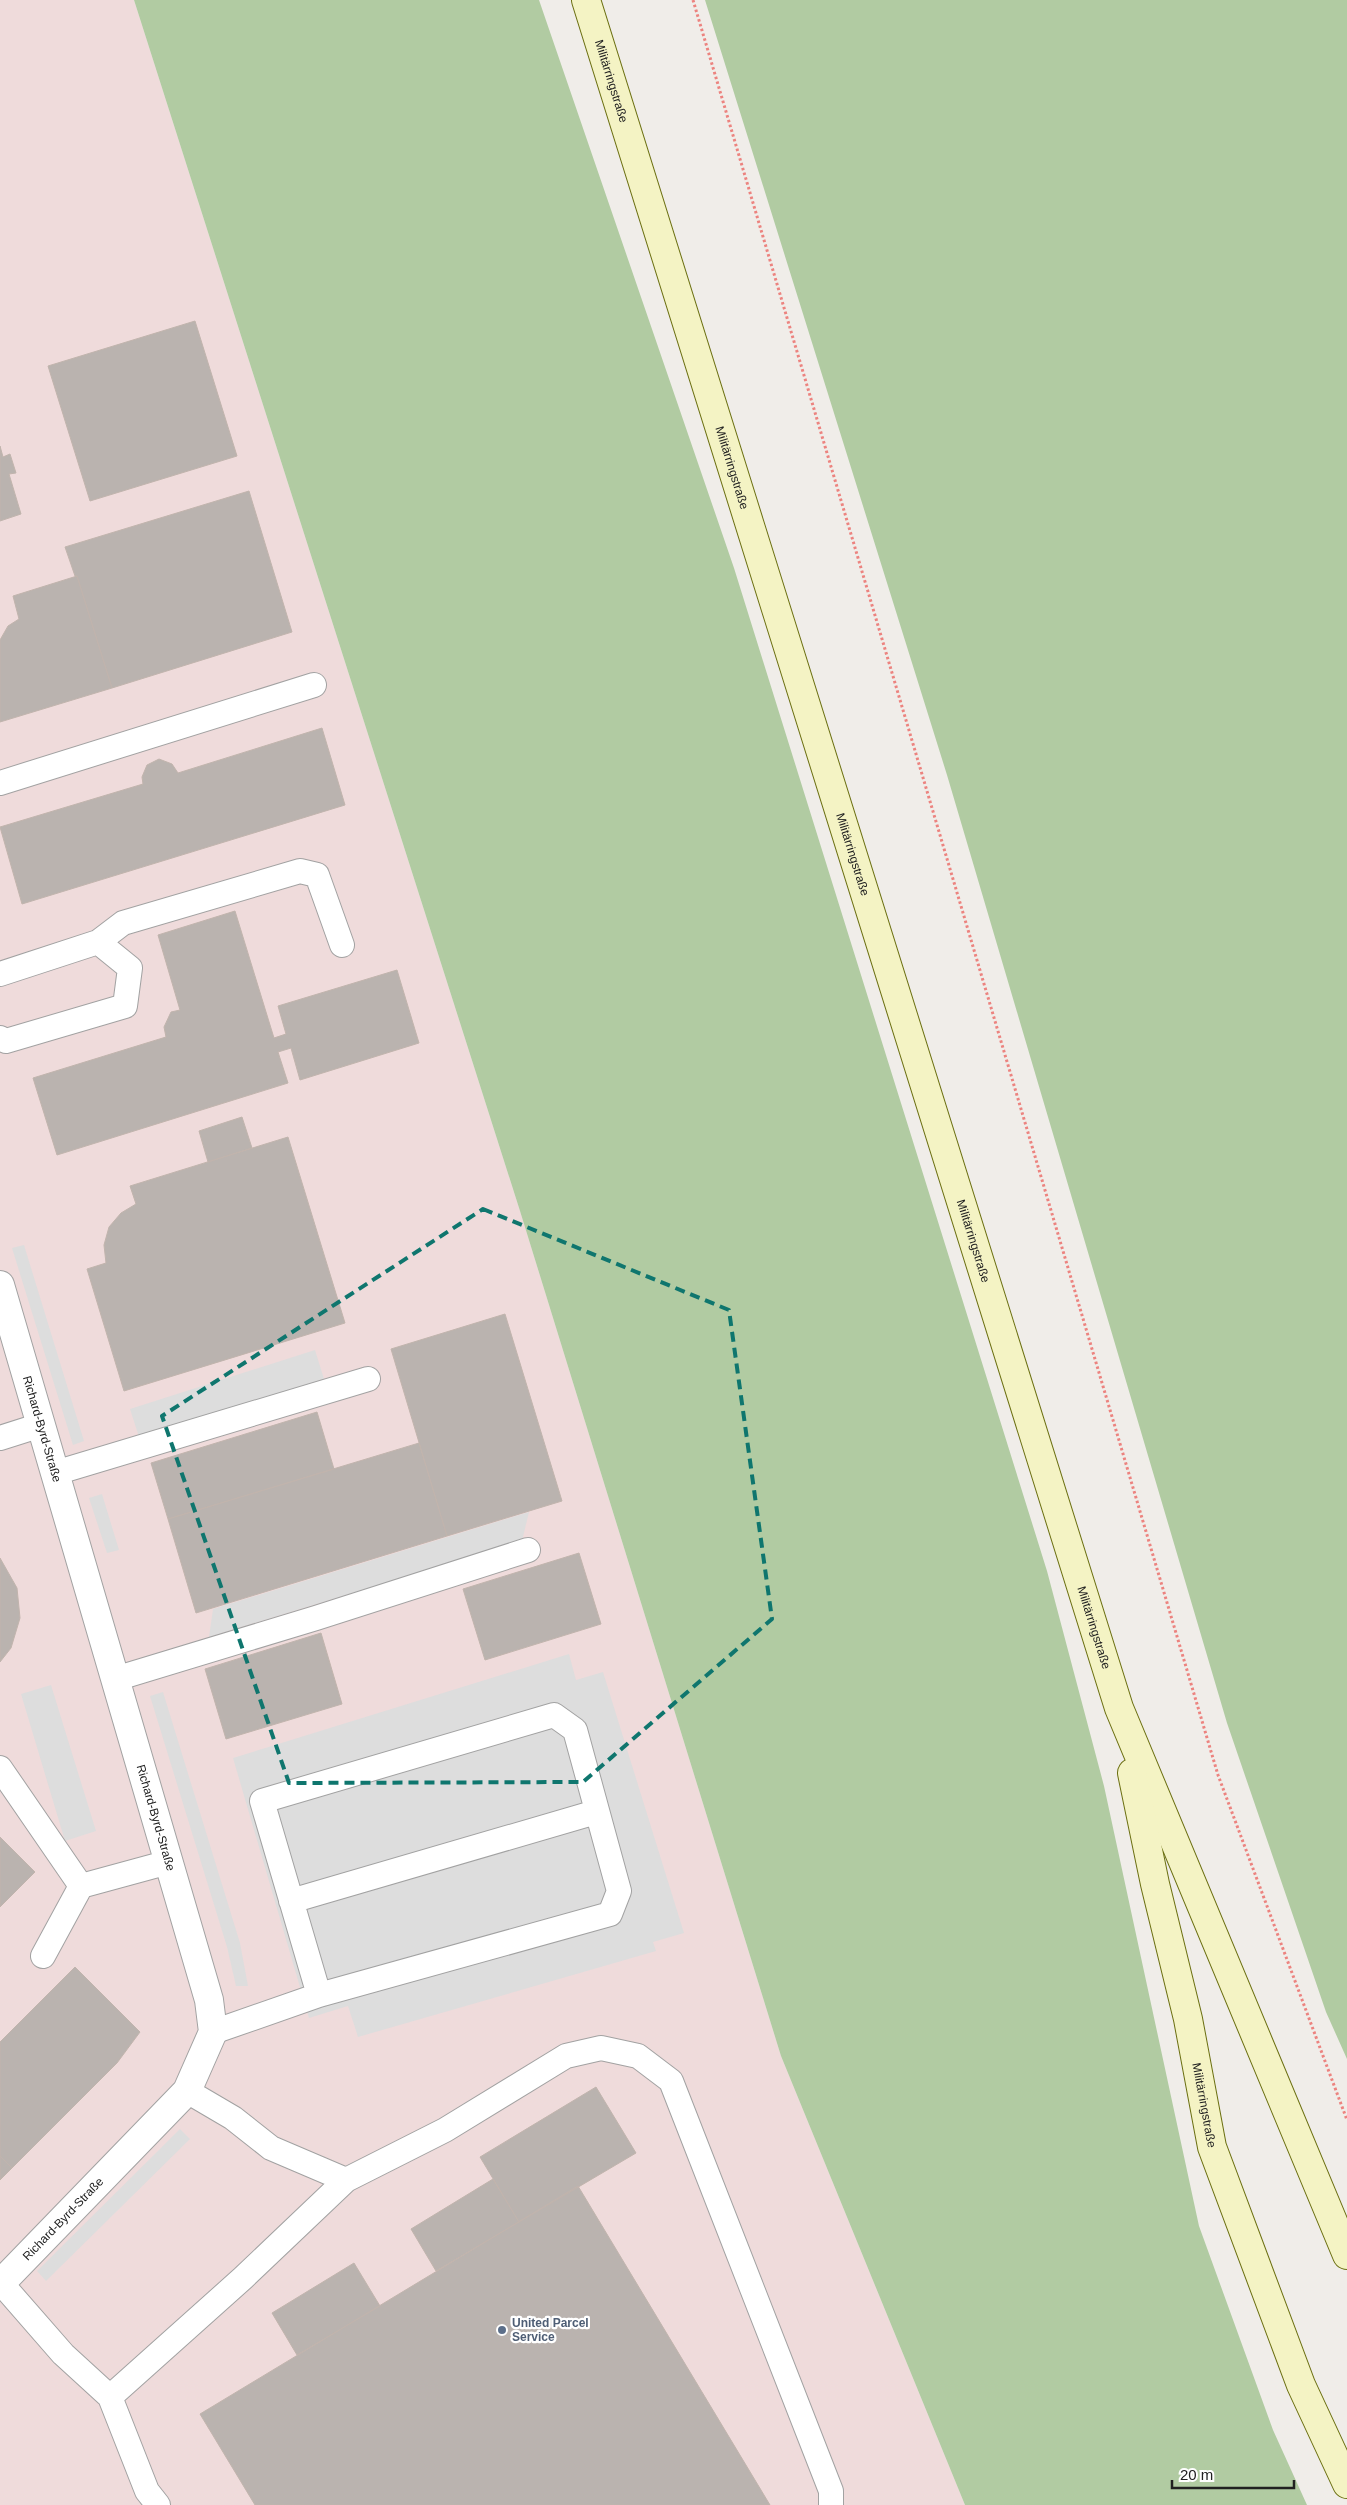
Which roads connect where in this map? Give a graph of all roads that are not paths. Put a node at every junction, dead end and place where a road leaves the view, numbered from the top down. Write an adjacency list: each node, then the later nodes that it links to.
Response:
1 (586, 0): 15 (main road, Militärringstraße)
2 (314, 685): 3 (lane)
3 (0, 783)
4 (98, 942): 5 (lane); 6 (lane); 7 (lane)
5 (342, 945)
6 (0, 974)
7 (0, 1038)
8 (0, 1285): 10 (street, Richard-Byrd-Straße)
9 (368, 1379): 12 (lane)
10 (41, 1425): 11 (lane); 12 (street, Richard-Byrd-Straße)
11 (0, 1438)
12 (55, 1474): 14 (street, Richard-Byrd-Straße)
13 (528, 1550): 14 (lane)
14 (115, 1679): 18 (street, Richard-Byrd-Straße)
15 (1119, 1708): 26 (main road, Militärringstraße); 29 (main road, Militärringstraße)
16 (0, 1768): 19 (lane)
17 (596, 1812): 20 (lane); 20 (lane); 22 (lane)
18 (169, 1862): 19 (lane); 23 (street, Richard-Byrd-Straße)
19 (81, 1886): 21 (lane)
20 (291, 1901): 22 (lane)
21 (43, 1956)
22 (319, 1995): 23 (lane)
23 (213, 2032): 24 (street, Richard-Byrd-Straße)
24 (187, 2091): 25 (lane); 27 (street, Richard-Byrd-Straße)
25 (346, 2180): 28 (lane); 31 (lane)
26 (1347, 2255)
27 (0, 2283): 28 (lane)
28 (110, 2397): 30 (lane)
29 (1347, 2484)
30 (158, 2505)
31 (832, 2505)

